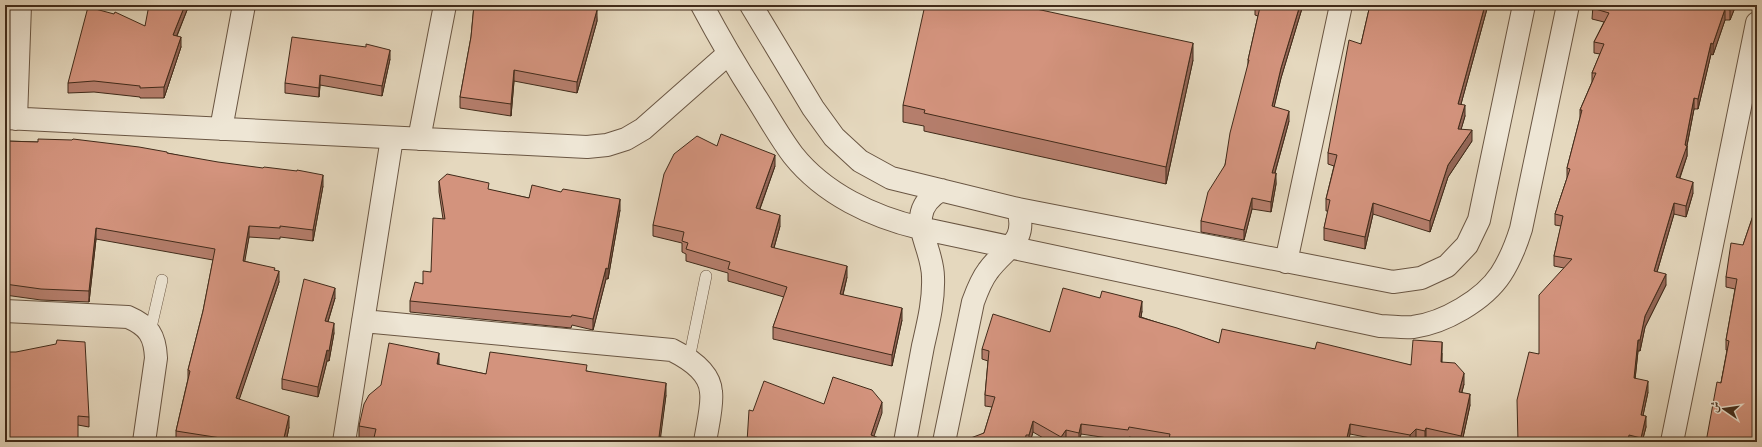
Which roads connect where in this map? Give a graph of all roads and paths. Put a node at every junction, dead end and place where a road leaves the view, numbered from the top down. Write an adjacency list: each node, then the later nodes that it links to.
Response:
1 (20, 5): 11 (street)
2 (244, 5): 12 (street)
3 (446, 5): 14 (street)
4 (702, 5): 10 (street)
5 (752, 5): 15 (street)
6 (1341, 5): 19 (street)
7 (1524, 5): 19 (street)
8 (1568, 5): 18 (street)
9 (1757, 23): 31 (street)
10 (728, 54): 14 (street); 17 (street)
11 (11, 119): 12 (street)
12 (221, 129): 13 (street)
13 (392, 138): 14 (street); 23 (street)
14 (419, 139)
15 (941, 190): 16 (street); 17 (street)
16 (1018, 209): 18 (street); 19 (street)
17 (920, 228): 18 (street); 29 (street)
18 (1011, 247): 30 (street)
19 (1286, 262)
20 (706, 276): 25 (lane)
21 (162, 280): 24 (lane)
22 (5, 311): 24 (street)
23 (363, 321): 25 (street); 27 (street)
24 (150, 332): 26 (street)
25 (690, 359): 28 (street)
26 (144, 442)
27 (344, 442)
28 (706, 442)
29 (904, 442)
30 (944, 442)
31 (1672, 442)

